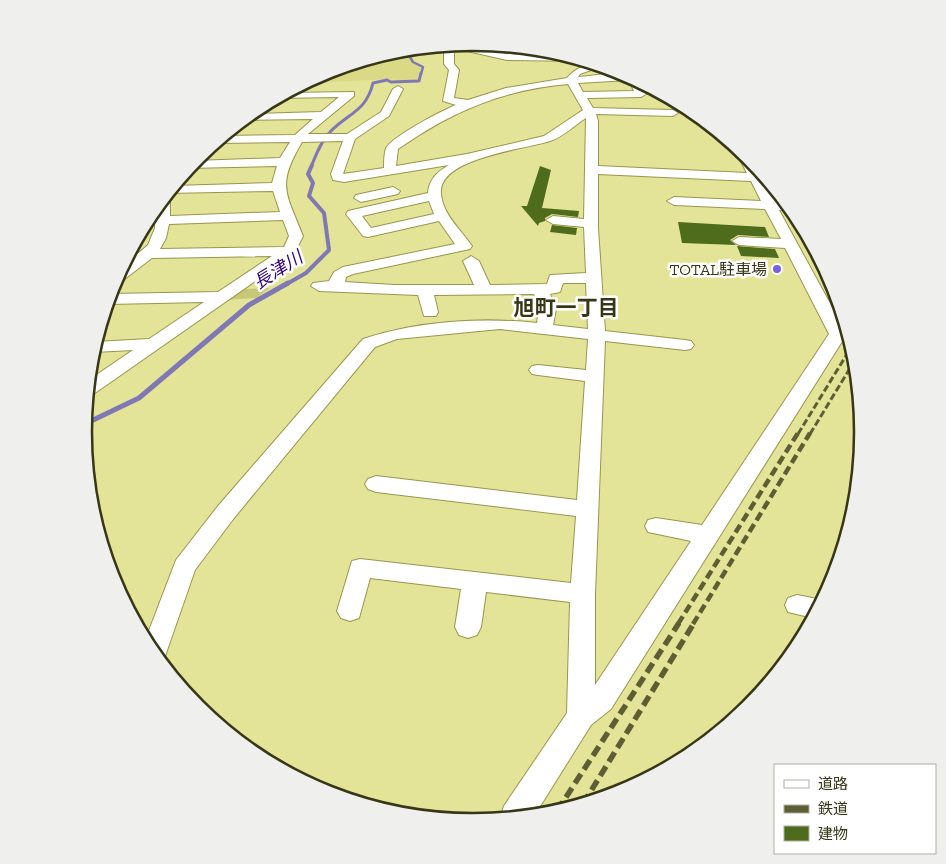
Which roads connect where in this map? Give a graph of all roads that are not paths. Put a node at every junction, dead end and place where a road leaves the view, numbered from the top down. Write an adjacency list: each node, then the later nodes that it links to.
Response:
1 (475, 51): 4 (street)
2 (450, 52): 15 (street)
3 (494, 52): 4 (street)
4 (491, 55): 5 (street)
5 (549, 59)
6 (587, 69): 13 (street)
7 (508, 79): 9 (street)
8 (623, 82): 13 (street)
9 (521, 88): 13 (street); 15 (street)
10 (398, 89): 20 (street)
11 (639, 90): 13 (street)
12 (296, 96): 17 (street)
13 (581, 97): 14 (street); 16 (street); 22 (street); 26 (street)
14 (661, 101)
15 (466, 103): 25 (street)
16 (673, 113)
17 (324, 115): 18 (street); 19 (street)
18 (259, 117)
19 (299, 137): 20 (street); 21 (street); 23 (street)
20 (350, 137): 25 (street)
21 (230, 140)
22 (467, 158): 25 (street); 30 (street)
23 (284, 162): 24 (street); 29 (street)
24 (202, 165)
25 (390, 170)
26 (593, 170): 27 (street); 41 (street)
27 (756, 178)
28 (763, 186): 34 (street)
29 (278, 187): 31 (street); 37 (street)
30 (436, 189): 32 (street); 38 (street); 38 (street)
31 (180, 190)
32 (361, 198)
33 (674, 201): 34 (street)
34 (771, 205): 35 (street); 43 (street)
35 (779, 205)
36 (164, 210): 39 (street)
37 (289, 216): 39 (street); 44 (street)
38 (442, 216): 49 (street)
39 (164, 220): 45 (street)
40 (554, 220): 41 (street)
41 (591, 224): 48 (street)
42 (739, 242): 43 (street)
43 (792, 244): 57 (street)
44 (289, 251): 45 (street); 54 (street)
45 (150, 254): 47 (street)
46 (471, 261): 51 (street)
47 (130, 268)
48 (594, 278): 52 (street); 60 (street)
49 (336, 285): 50 (street); 53 (street)
50 (319, 286)
51 (484, 289): 52 (street); 53 (street)
52 (539, 289): 58 (street)
53 (426, 290): 56 (street)
54 (222, 297): 55 (street); 61 (street)
55 (116, 299)
56 (430, 312)
57 (838, 323)
58 (543, 329): 60 (street); 75 (street)
59 (840, 330): 70 (street)
60 (597, 336): 62 (street); 65 (street)
61 (152, 344): 63 (street); 66 (street)
62 (686, 345)
63 (102, 347)
64 (538, 370): 65 (street)
65 (595, 377): 68 (street)
66 (96, 384)
67 (376, 484): 68 (street)
68 (588, 509): 72 (street)
69 (656, 526): 70 (street)
70 (708, 535): 76 (street)
71 (475, 581): 72 (street); 73 (street); 74 (street)
72 (584, 594): 76 (street)
73 (350, 611)
74 (468, 627)
75 (157, 645)
76 (580, 716): 77 (street)
77 (521, 809)

